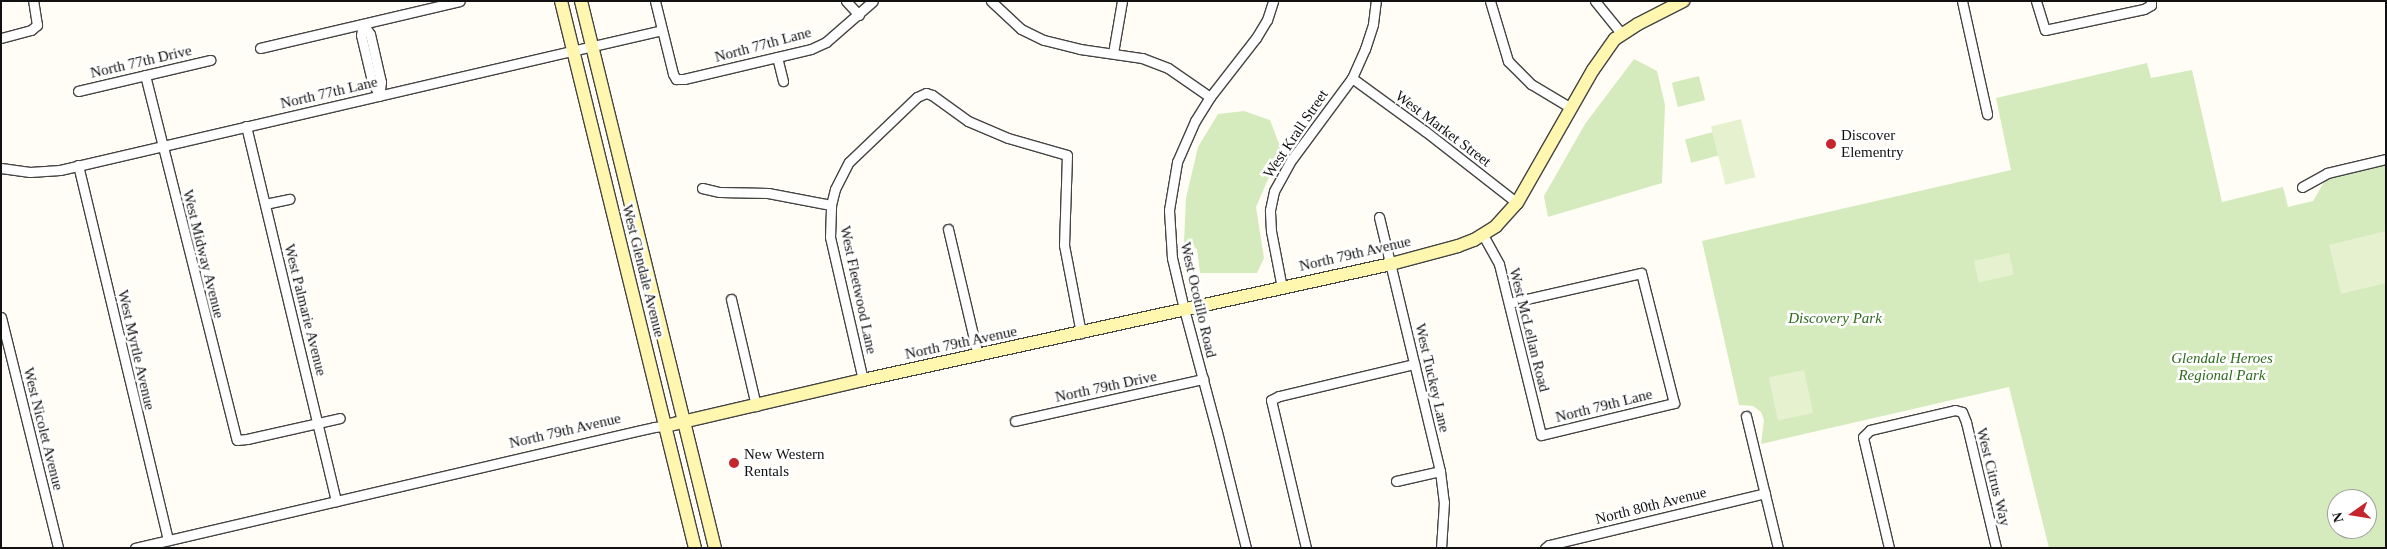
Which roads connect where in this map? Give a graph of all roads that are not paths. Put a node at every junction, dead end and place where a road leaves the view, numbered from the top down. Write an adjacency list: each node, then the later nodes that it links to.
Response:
1 (33, 1): 22 (street)
2 (460, 1): 19 (street)
3 (561, 1): 25 (street, West Glendale Avenue)
4 (581, 1): 23 (street, West Glendale Avenue)
5 (655, 1): 20 (street)
6 (846, 1): 18 (street)
7 (873, 1): 18 (street, North 77th Lane)
8 (991, 1): 26 (street)
9 (1122, 1): 26 (street)
10 (1273, 1): 34 (street)
11 (1376, 1): 30 (street, West Krall Street)
12 (1490, 1): 35 (street)
13 (1595, 1): 21 (street)
14 (1683, 1): 21 (street, North 79th Avenue)
15 (1962, 1): 36 (street)
16 (2036, 1): 17 (street)
17 (2151, 3)
18 (858, 15): 27 (street, North 77th Lane)
19 (363, 24): 24 (street); 33 (street)
20 (662, 30): 23 (street, North 77th Lane); 27 (street, North 77th Lane)
21 (1621, 33): 35 (street, North 79th Avenue)
22 (1, 38)
23 (592, 47): 25 (street, North 77th Lane); 68 (street, West Glendale Avenue)
24 (260, 48)
25 (573, 52): 33 (street, North 77th Lane); 69 (street, West Glendale Avenue)
26 (1113, 53): 34 (street)
27 (777, 58): 31 (street)
28 (210, 60): 29 (street, North 77th Drive)
29 (145, 75): 32 (street, North 77th Drive); 38 (street, West Midway Avenue)
30 (1352, 78): 45 (street, West Market Street); 52 (street, West Krall Street)
31 (782, 81)
32 (78, 91)
33 (379, 96): 37 (street, North 77th Lane)
34 (1210, 96): 55 (street, West Ocotillo Road)
35 (1571, 108): 45 (street, North 79th Avenue)
36 (1987, 114)
37 (246, 126): 38 (street, North 77th Lane); 46 (street, West Palmarie Avenue)
38 (162, 145): 40 (street, North 77th Lane); 67 (street, West Midway Avenue)
39 (2386, 159): 42 (street)
40 (78, 165): 41 (street, North 77th Lane); 75 (street, West Myrtle Avenue)
41 (1, 168)
42 (2302, 187)
43 (702, 188): 47 (street)
44 (289, 198): 46 (street)
45 (1517, 202): 50 (street, North 79th Avenue)
46 (265, 204): 67 (street, West Palmarie Avenue)
47 (831, 205): 57 (street, West Fleetwood Lane); 62 (street, West Fleetwood Lane)
48 (1379, 217): 51 (street, West Tuckey Lane)
49 (948, 229): 59 (street)
50 (1483, 235): 51 (street, North 79th Avenue); 54 (street, West McLellan Road)
51 (1391, 264): 52 (street, North 79th Avenue); 60 (street, West Tuckey Lane)
52 (1282, 288): 55 (street, North 79th Avenue)
53 (731, 298): 63 (street)
54 (1509, 303): 70 (street, West McLellan Road); 70 (street, North 79th Lane)
55 (1184, 310): 57 (street, North 79th Avenue); 61 (street, West Ocotillo Road)
56 (1, 317): 58 (street, West Nicolet Avenue)
57 (1081, 334): 59 (street, North 79th Avenue)
58 (5, 349): 76 (street, West Nicolet Avenue)
59 (978, 356): 62 (street, North 79th Avenue)
60 (1414, 364): 71 (street, West Tuckey Lane); 81 (street)
61 (1202, 379): 66 (street, North 79th Drive); 80 (street, West Ocotillo Road)
62 (863, 380): 63 (street, North 79th Avenue)
63 (756, 406): 68 (street, North 79th Avenue)
64 (1746, 416): 73 (street)
65 (340, 418): 67 (street)
66 (1015, 421)
67 (318, 423): 74 (street, West Palmarie Avenue)
68 (684, 423): 69 (street, North 79th Avenue); 79 (street, West Glendale Avenue)
69 (665, 426): 74 (street, North 79th Avenue); 78 (street, West Glendale Avenue)
70 (1541, 435)
71 (1440, 471): 72 (street); 82 (street, West Tuckey Lane)
72 (1396, 482)
73 (1765, 493): 83 (street, North 80th Avenue); 84 (street)
74 (336, 501): 75 (street, North 79th Avenue)
75 (168, 540): 77 (street, North 79th Avenue)
76 (58, 548)
77 (135, 548)
78 (695, 548)
79 (715, 548)
80 (1246, 548)
81 (1306, 548)
82 (1441, 548)
83 (1545, 548)
84 (1778, 548)
85 (1889, 548): 86 (street, West Citrus Way)
86 (1996, 548)

